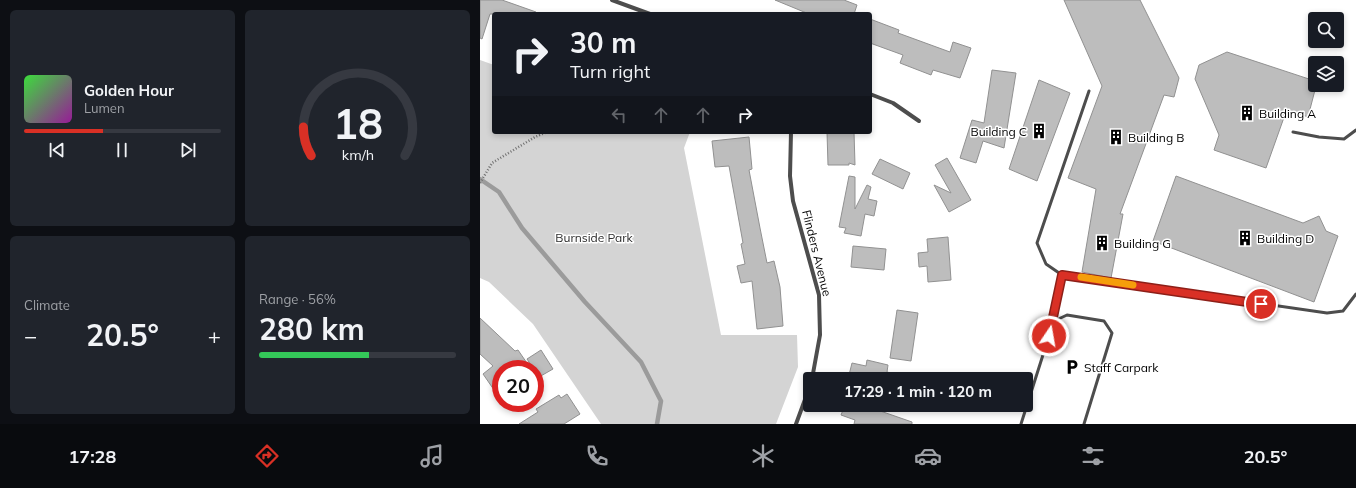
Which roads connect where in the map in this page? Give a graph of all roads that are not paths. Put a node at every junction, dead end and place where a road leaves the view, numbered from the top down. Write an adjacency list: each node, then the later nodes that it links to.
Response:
1 (612, 0): 2 (street)
2 (645, 12)
3 (1089, 91): 9 (lane)
4 (872, 95): 5 (street)
5 (919, 121)
6 (1356, 130): 7 (lane)
7 (1293, 132)
8 (791, 134): 12 (street, Flinders Avenue)
9 (1062, 275): 10 (lane); 11 (lane)
10 (1356, 294)
11 (1052, 322): 15 (lane); 16 (lane)
12 (813, 372)
13 (803, 405): 14 (street)
14 (796, 424)
15 (1021, 424)
16 (1084, 424)

